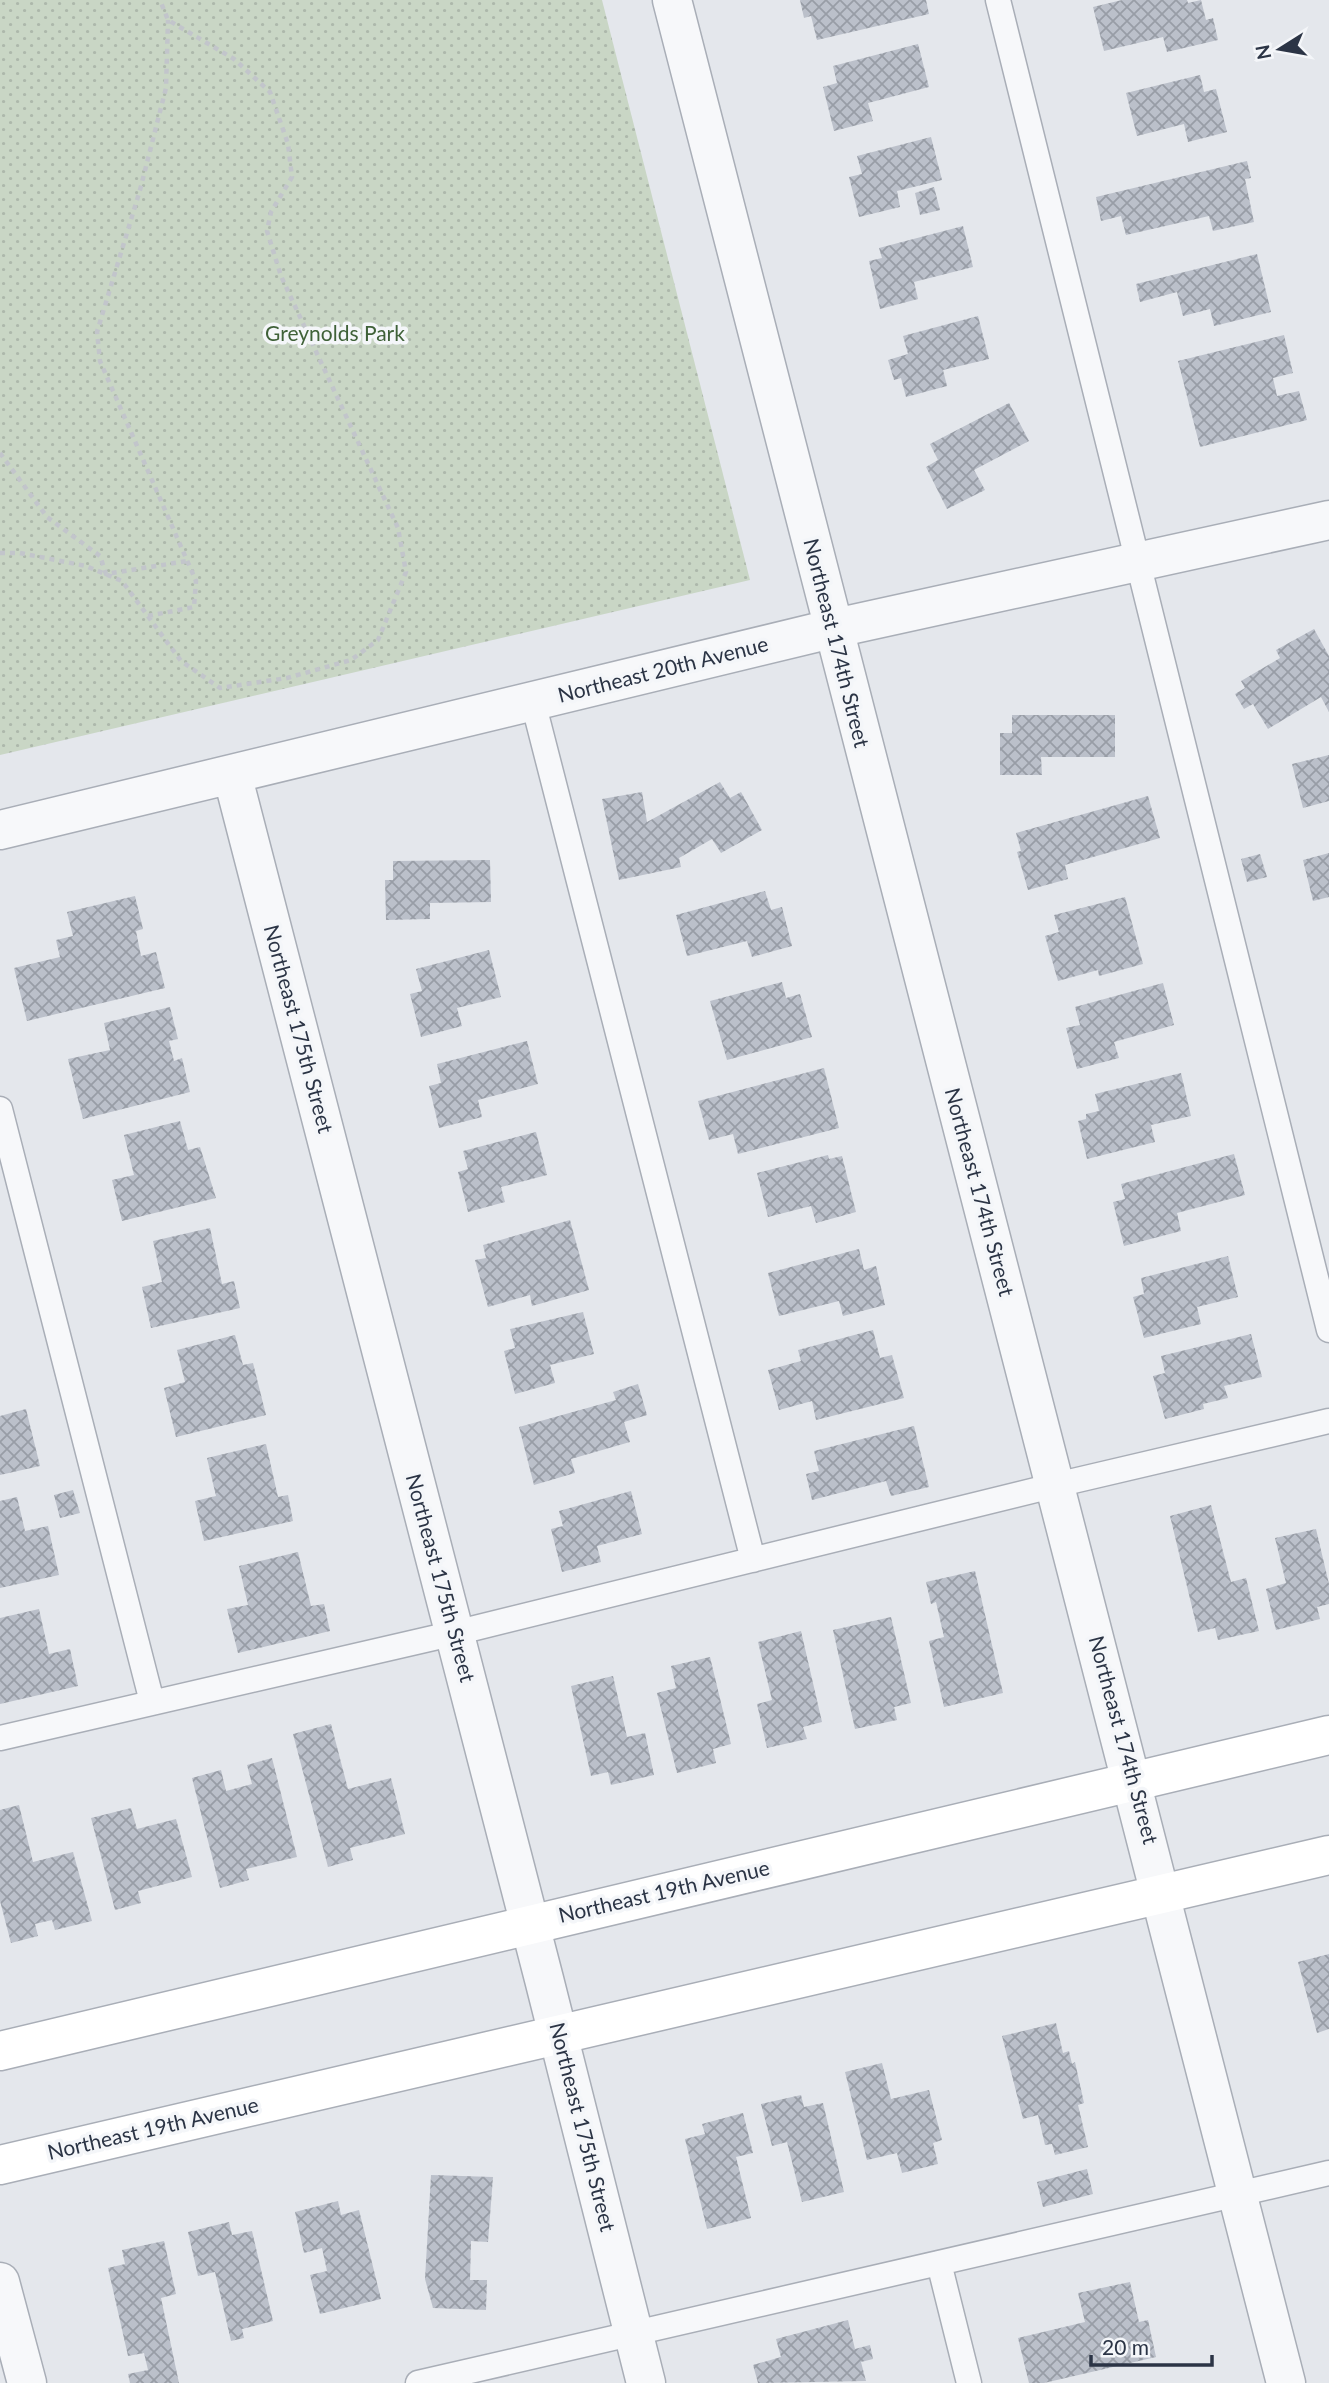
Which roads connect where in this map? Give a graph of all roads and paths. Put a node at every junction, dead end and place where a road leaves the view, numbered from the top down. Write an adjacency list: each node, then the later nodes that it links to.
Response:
1 (160, 0): 4 (path)
2 (672, 0): 12 (street, Northeast 174th Street)
3 (998, 0): 9 (lane)
4 (168, 20): 8 (path); 11 (path)
5 (0, 453): 10 (path)
6 (1329, 520): 9 (street, Northeast 20th Avenue)
7 (0, 553): 10 (path)
8 (187, 561): 10 (path); 11 (path)
9 (1137, 562): 12 (street, Northeast 20th Avenue); 17 (lane)
10 (106, 574): 11 (path)
11 (148, 616)
12 (831, 629): 13 (street, Northeast 20th Avenue); 19 (street, Northeast 174th Street)
13 (533, 702): 14 (street, Northeast 20th Avenue); 20 (lane)
14 (232, 774): 15 (street, Northeast 20th Avenue); 21 (street, Northeast 175th Street)
15 (0, 831)
16 (0, 1109): 22 (lane)
17 (1329, 1330)
18 (1329, 1421): 19 (lane)
19 (1056, 1485): 20 (lane); 25 (street, Northeast 174th Street)
20 (753, 1560): 21 (lane)
21 (455, 1633): 22 (lane); 28 (street, Northeast 175th Street)
22 (152, 1702): 24 (lane)
23 (1329, 1735): 25 (street, Northeast 19th Avenue)
24 (0, 1738)
25 (1134, 1781): 27 (street, Northeast 174th Street); 28 (street, Northeast 19th Avenue)
26 (1329, 1855): 27 (street, Northeast 19th Avenue)
27 (1163, 1892): 29 (street, Northeast 19th Avenue); 33 (street, Northeast 174th Street)
28 (530, 1924): 29 (street, Northeast 175th Street); 30 (street, Northeast 19th Avenue)
29 (559, 2035): 31 (street, Northeast 19th Avenue); 36 (street, Northeast 175th Street)
30 (0, 2051)
31 (0, 2165)
32 (1329, 2173): 33 (lane)
33 (1239, 2196): 34 (lane); 41 (street, Northeast 174th Street)
34 (939, 2263): 36 (lane); 40 (lane)
35 (0, 2282): 37 (street)
36 (633, 2332): 38 (lane); 39 (street, Northeast 175th Street)
37 (27, 2383)
38 (418, 2383)
39 (646, 2383)
40 (969, 2383)
41 (1286, 2383)

